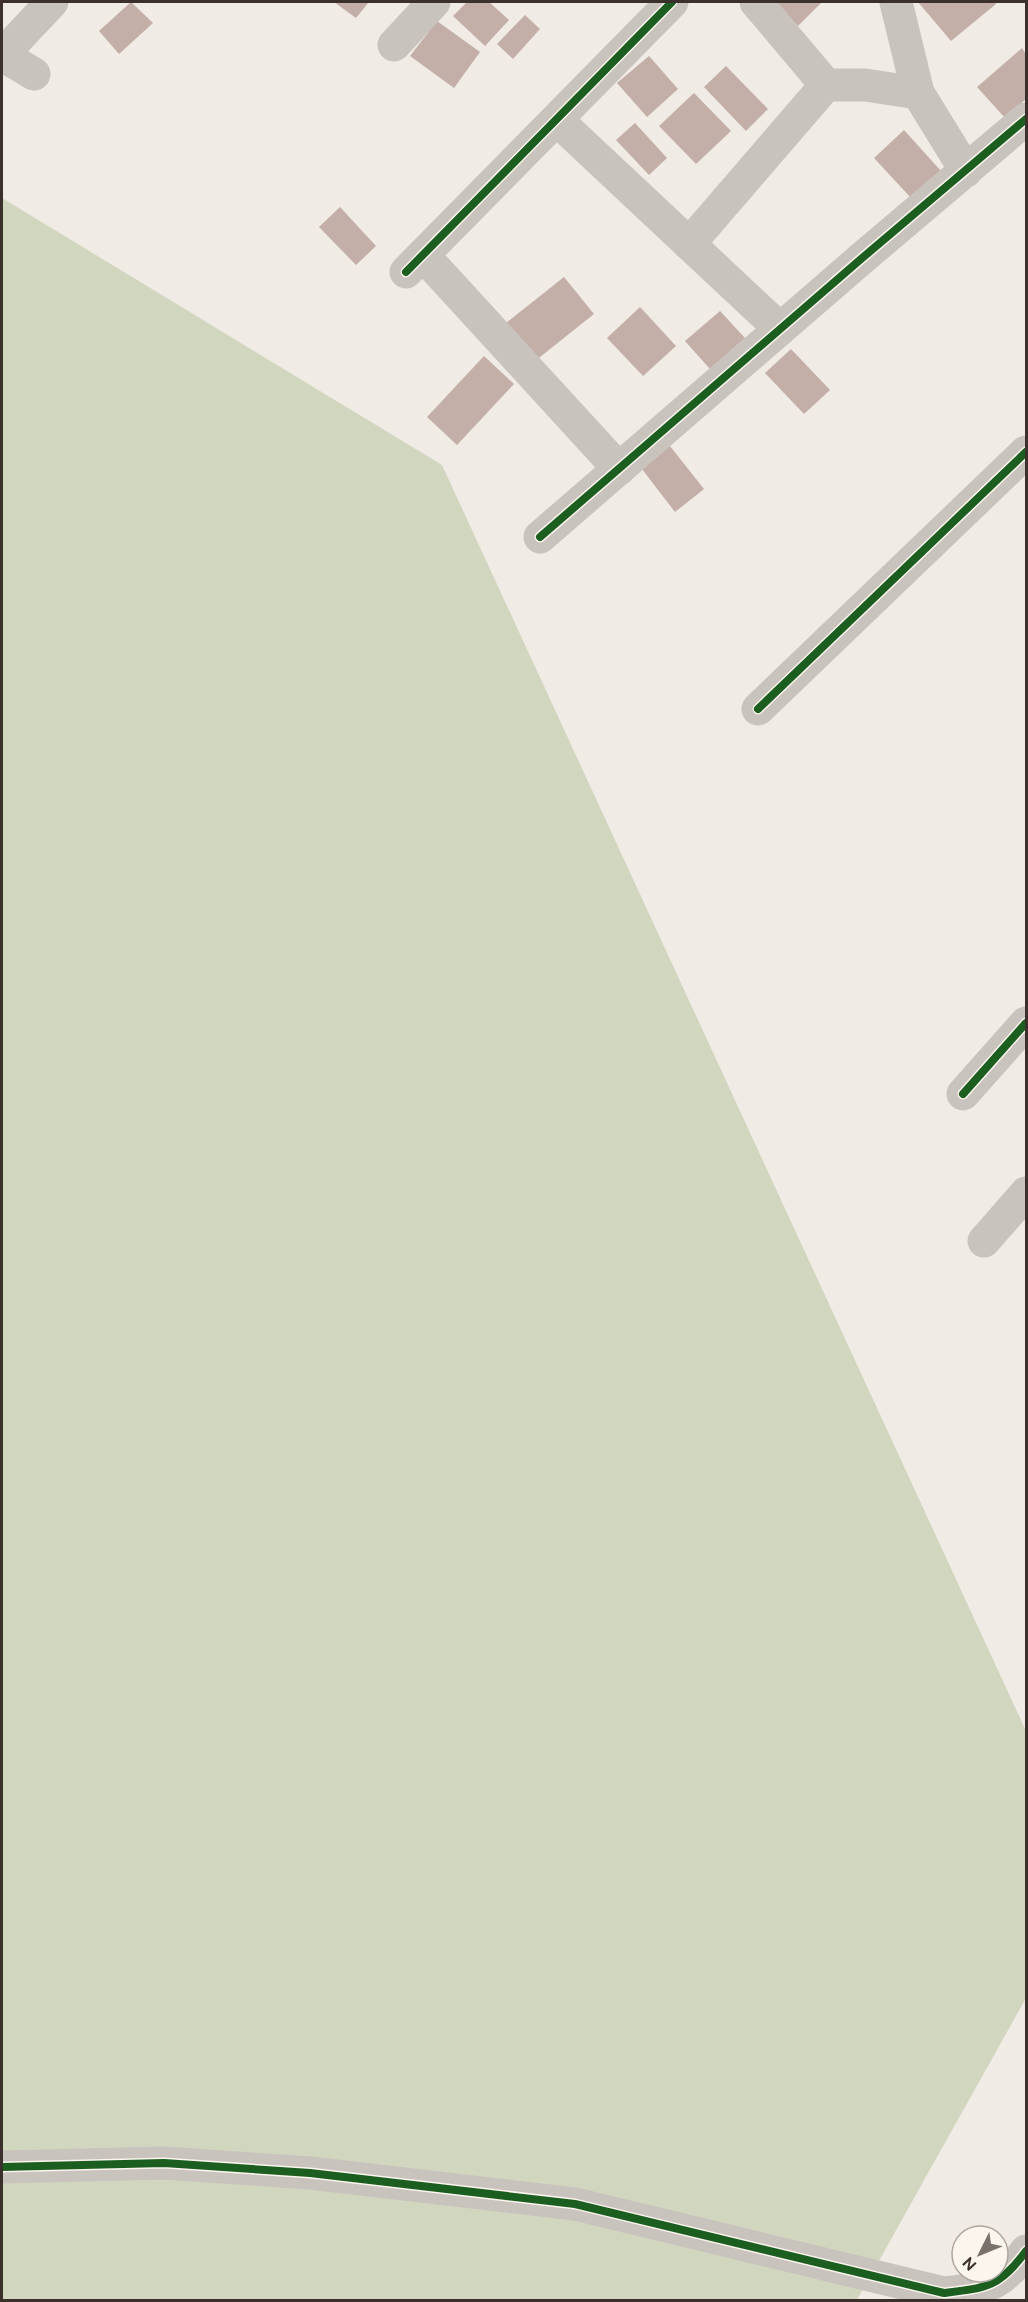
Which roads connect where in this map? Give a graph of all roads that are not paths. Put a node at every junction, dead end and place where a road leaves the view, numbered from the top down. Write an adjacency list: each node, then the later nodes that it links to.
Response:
1 (52, 2): 7 (street)
2 (434, 2): 6 (street)
3 (672, 2): 12 (street)
4 (756, 2): 9 (street)
5 (896, 2): 10 (street)
6 (394, 45)
7 (2, 55): 8 (street)
8 (34, 74)
9 (825, 85): 10 (street); 14 (street)
10 (918, 93): 13 (street)
11 (1026, 119): 13 (street)
12 (557, 120): 14 (street); 17 (street)
13 (966, 171): 15 (street)
14 (689, 244): 15 (street)
15 (780, 329): 17 (street)
16 (1026, 452): 19 (street)
17 (619, 469): 18 (street)
18 (540, 537)
19 (758, 709)
20 (1026, 1023): 21 (street)
21 (963, 1094)
22 (1026, 1193): 23 (street)
23 (984, 1241)
24 (2, 2167): 26 (street)
25 (1024, 2260): 26 (street)
26 (893, 2291)

